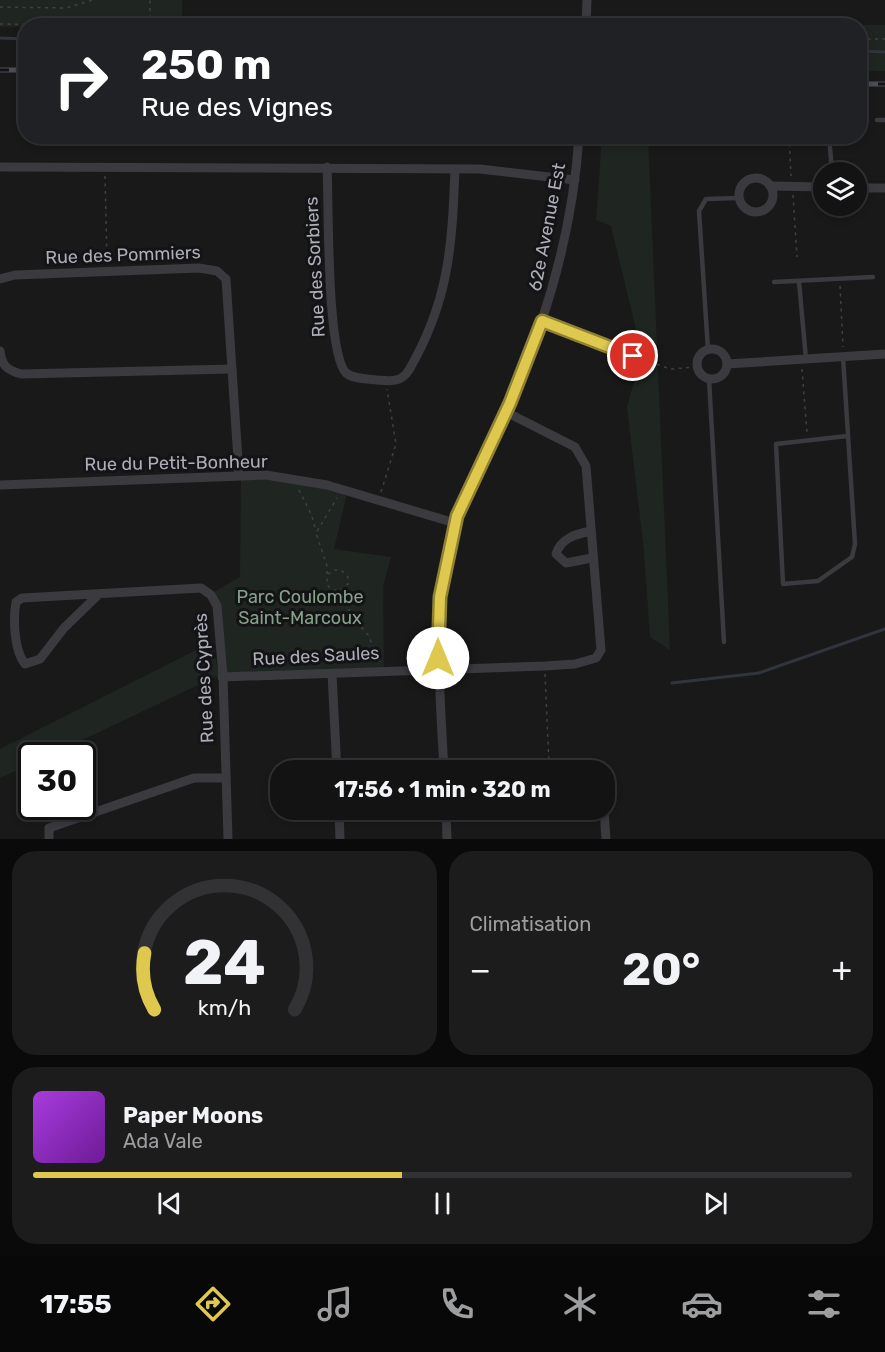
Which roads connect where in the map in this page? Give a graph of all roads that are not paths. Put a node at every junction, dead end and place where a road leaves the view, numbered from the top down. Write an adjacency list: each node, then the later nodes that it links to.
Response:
1 (586, 0): 2 (street)
2 (586, 18)
3 (878, 120): 4 (lane)
4 (885, 120)
5 (578, 144): 11 (street, 62e Avenue Est)
6 (830, 144): 7 (lane)
7 (831, 162)
8 (0, 167): 9 (street)
9 (327, 167): 10 (street); 10 (street, Rue des Sorbiers)
10 (455, 169): 11 (street)
11 (575, 180): 21 (street, 62e Avenue Est)
12 (771, 186): 13 (street); 16 (street); 16 (street)
13 (813, 187)
14 (867, 188): 15 (street)
15 (885, 188)
16 (739, 198): 22 (lane)
17 (873, 277): 20 (lane)
18 (0, 279): 29 (street, Rue des Pommiers)
19 (774, 282): 20 (lane)
20 (799, 282): 27 (lane)
21 (542, 321): 25 (street); 31 (street, 62e Avenue Est)
22 (708, 350): 28 (street); 30 (street)
23 (0, 351): 29 (street)
24 (885, 354): 26 (street)
25 (633, 356)
26 (843, 357): 27 (street); 32 (lane)
27 (804, 359): 28 (street)
28 (727, 364): 30 (street)
29 (232, 369): 33 (street, Rue des Pommiers)
30 (709, 380): 39 (lane)
31 (506, 412): 35 (street, 62e Avenue Est); 36 (street, Rue des Saules)
32 (847, 436): 32 (lane)
33 (239, 475): 34 (street, Rue du Petit-Bonheur); 35 (street, Rue du Petit-Bonheur)
34 (0, 485)
35 (455, 523): 40 (street, 62e Avenue Est)
36 (591, 531): 37 (street, Rue des Saules); 37 (street)
37 (592, 558): 40 (street, Rue des Saules)
38 (99, 594): 38 (street, Rue des Cyprès); 42 (street, Rue des Cyprès)
39 (724, 642)
40 (439, 670): 41 (street, Rue des Saules); 44 (street, 62e Avenue Est)
41 (332, 674): 42 (street, Rue des Saules); 43 (street)
42 (222, 676): 45 (street, Rue des Cyprès)
43 (336, 760)
44 (443, 760)
45 (226, 778): 49 (street); 50 (street, Rue des Cyprès)
46 (339, 820): 51 (street)
47 (446, 820): 52 (street)
48 (605, 820): 53 (street)
49 (49, 839)
50 (228, 839)
51 (340, 839)
52 (447, 839)
53 (606, 839)

